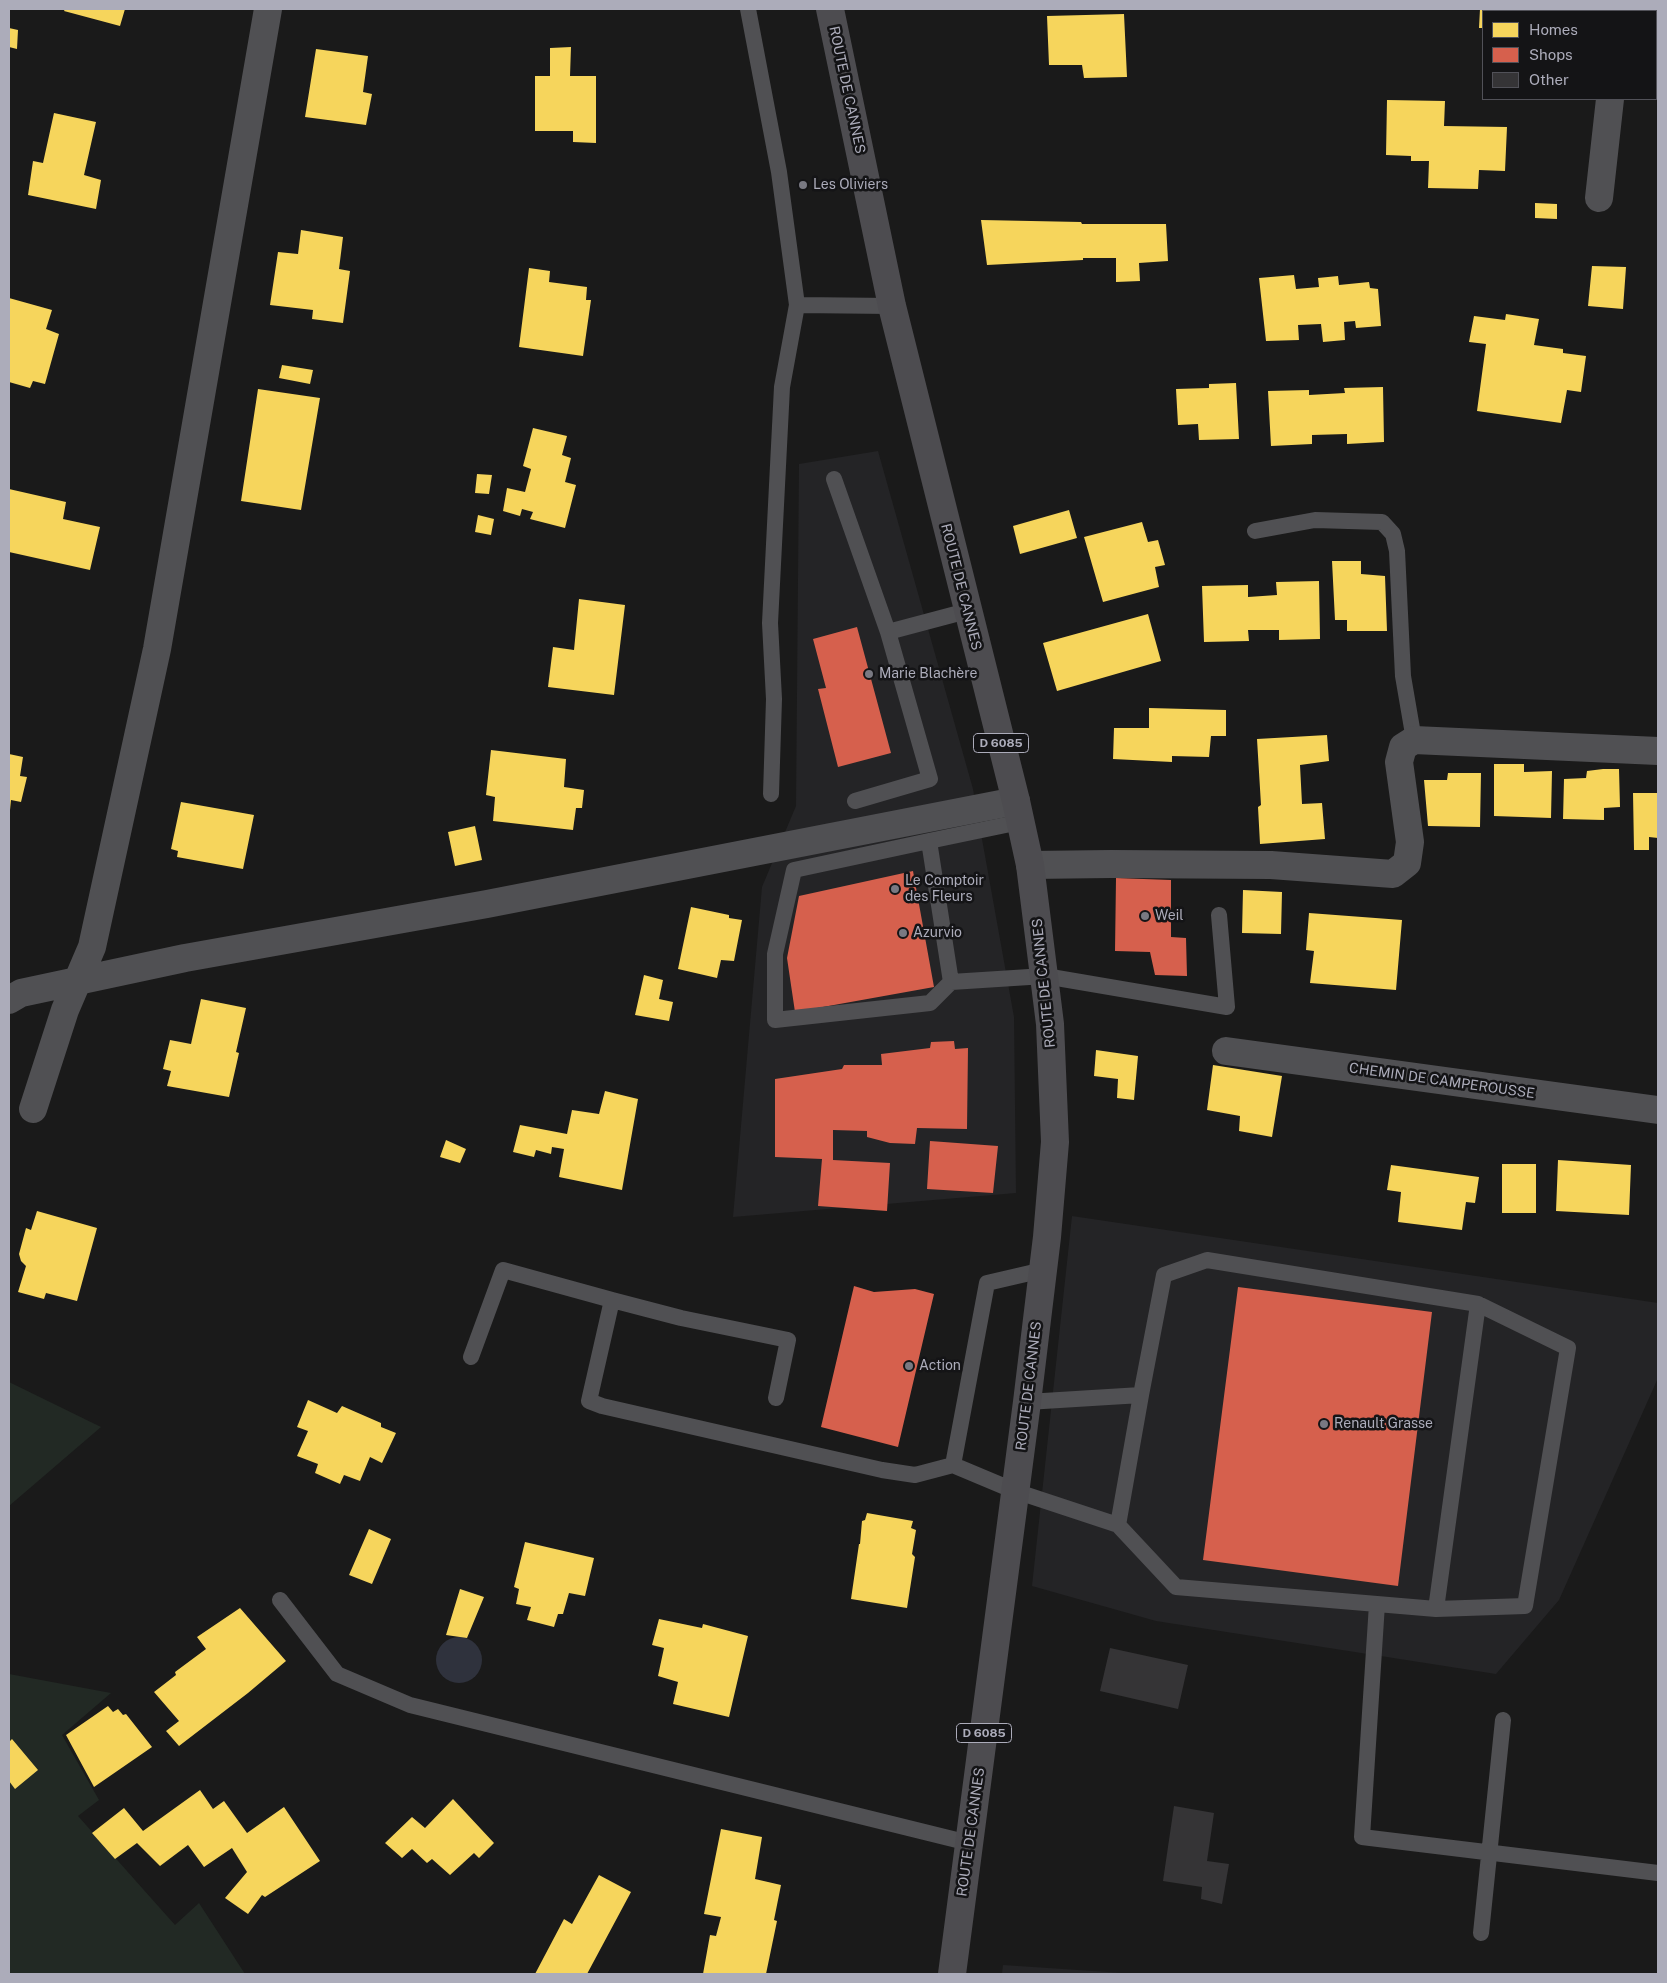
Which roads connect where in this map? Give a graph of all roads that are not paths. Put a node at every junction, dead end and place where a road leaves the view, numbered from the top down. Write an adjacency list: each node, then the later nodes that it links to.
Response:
1 (268, 9): 21 (street)
2 (748, 9): 6 (lane)
3 (830, 9): 7 (main road, ROUTE DE CANNES / D 6085)
4 (1610, 100): 5 (street)
5 (1599, 198)
6 (797, 304): 7 (lane); 14 (lane)
7 (892, 306): 10 (main road, ROUTE DE CANNES / D 6085)
8 (834, 479): 11 (lane)
9 (1255, 531): 12 (lane)
10 (966, 611): 11 (lane); 16 (main road, ROUTE DE CANNES / D 6085)
11 (888, 632): 15 (lane)
12 (1414, 740): 13 (street); 18 (street)
13 (1658, 751)
14 (771, 794)
15 (855, 801)
16 (1018, 812): 17 (lane); 18 (main road, ROUTE DE CANNES / D 6085); 21 (street)
17 (930, 841): 22 (lane); 22 (lane)
18 (1030, 865): 20 (main road, ROUTE DE CANNES / D 6085)
19 (1219, 915): 20 (lane)
20 (1045, 976): 22 (lane); 27 (main road, ROUTE DE CANNES / D 6085)
21 (78, 980): 23 (street); 25 (street)
22 (951, 982)
23 (9, 1000)
24 (1226, 1051): 26 (street, CHEMIN DE CAMPEROUSSE)
25 (33, 1109)
26 (1658, 1110)
27 (1043, 1270): 33 (main road, ROUTE DE CANNES / D 6085); 34 (lane)
28 (612, 1300): 30 (lane); 32 (lane); 34 (lane)
29 (1478, 1304): 31 (lane); 39 (lane); 39 (lane)
30 (471, 1357)
31 (1141, 1395): 33 (lane); 36 (lane)
32 (776, 1398)
33 (1027, 1402): 35 (main road, ROUTE DE CANNES / D 6085)
34 (953, 1465): 35 (lane)
35 (1015, 1491): 36 (lane); 41 (main road, ROUTE DE CANNES / D 6085)
36 (1118, 1525): 38 (lane)
37 (280, 1600): 41 (lane)
38 (1377, 1604): 39 (lane); 42 (lane)
39 (1436, 1609)
40 (1503, 1720): 42 (lane)
41 (969, 1843): 45 (main road, ROUTE DE CANNES / D 6085)
42 (1490, 1853): 43 (lane); 44 (lane)
43 (1658, 1873)
44 (1481, 1933)
45 (955, 1974)

